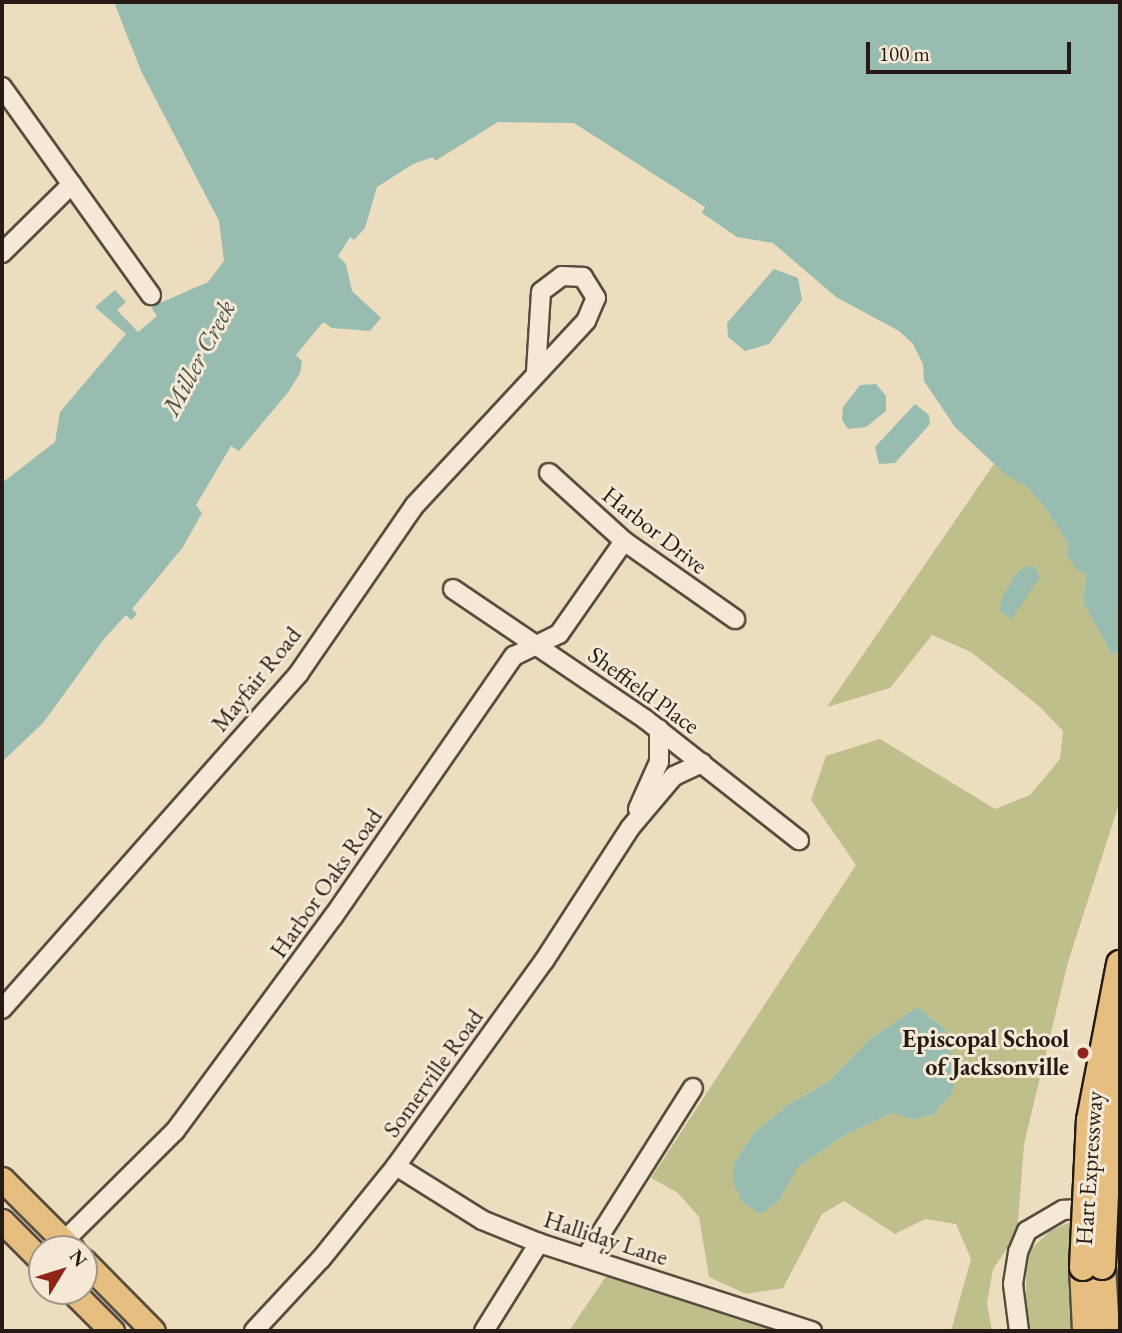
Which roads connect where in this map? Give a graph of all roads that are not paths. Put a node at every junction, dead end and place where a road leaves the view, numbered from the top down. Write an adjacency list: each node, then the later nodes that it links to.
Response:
1 (2, 87): 2 (street)
2 (72, 184): 3 (street); 4 (street)
3 (2, 253)
4 (151, 295)
5 (536, 371): 5 (street, Mayfair Road); 16 (street, Mayfair Road)
6 (549, 473): 7 (street, Harbor Drive)
7 (624, 541): 9 (street, Harbor Drive); 10 (street, Harbor Oaks Road)
8 (453, 589): 10 (street, Sheffield Place)
9 (735, 619)
10 (536, 644): 11 (street, Sheffield Place); 24 (street, Harbor Oaks Road)
11 (659, 729): 12 (street, Sheffield Place); 13 (street, Somerville Road)
12 (702, 763): 13 (street, Somerville Road); 14 (street, Sheffield Place)
13 (630, 828): 19 (street, Somerville Road)
14 (799, 840)
15 (1120, 964): 28 (highway, Hart Expressway, bridge)
16 (2, 1009)
17 (1120, 1056): 28 (highway, Hart Expressway, bridge)
18 (693, 1088): 27 (street)
19 (396, 1166): 25 (street, Halliday Lane); 33 (street, Somerville Road)
20 (2, 1179): 23 (main road)
21 (1120, 1217): 36 (street)
22 (2, 1221): 26 (main road)
23 (54, 1235)
24 (75, 1235)
25 (539, 1243): 27 (street, Halliday Lane); 34 (street)
26 (28, 1247)
27 (586, 1256): 35 (street, Halliday Lane)
28 (1093, 1267): 37 (highway, Hart Expressway); 38 (highway, Hart Expressway)
29 (98, 1275): 32 (main road)
30 (86, 1305): 31 (main road)
31 (112, 1331)
32 (153, 1331)
33 (254, 1331)
34 (484, 1331)
35 (812, 1331)
36 (1019, 1331)
37 (1086, 1331)
38 (1106, 1331)

